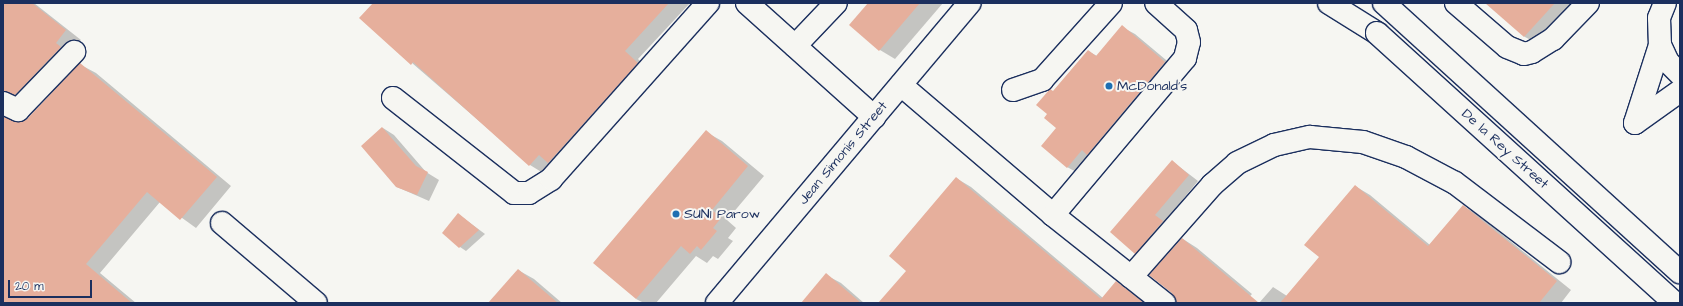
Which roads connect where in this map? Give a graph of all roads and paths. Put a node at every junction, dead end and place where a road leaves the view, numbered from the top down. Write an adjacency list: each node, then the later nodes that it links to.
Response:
1 (708, 3): 19 (main road)
2 (747, 3): 13 (main road)
3 (836, 3): 13 (main road)
4 (970, 3): 16 (main road, Jean Simonis Street)
5 (1111, 3): 17 (main road)
6 (1156, 3): 22 (main road)
7 (1328, 3): 30 (main road, De la Rey Street, bridge)
8 (1384, 3): 25 (main road, De la Rey Street)
9 (1456, 3): 10 (main road)
10 (1588, 3)
11 (1665, 3): 12 (main road)
12 (1660, 45): 15 (main road); 18 (main road)
13 (795, 46): 21 (main road)
14 (74, 52): 20 (main road)
15 (1680, 74)
16 (901, 85): 21 (main road, Jean Simonis Street); 22 (main road)
17 (1013, 90)
18 (1680, 91)
19 (393, 98)
20 (3, 103)
21 (874, 117): 28 (main road, Jean Simonis Street)
22 (1053, 215): 26 (main road)
23 (222, 223): 27 (main road)
24 (1559, 262): 26 (main road)
25 (1680, 272)
26 (1132, 277): 29 (main road)
27 (316, 303)
28 (717, 303)
29 (1164, 303)
30 (1675, 303)

